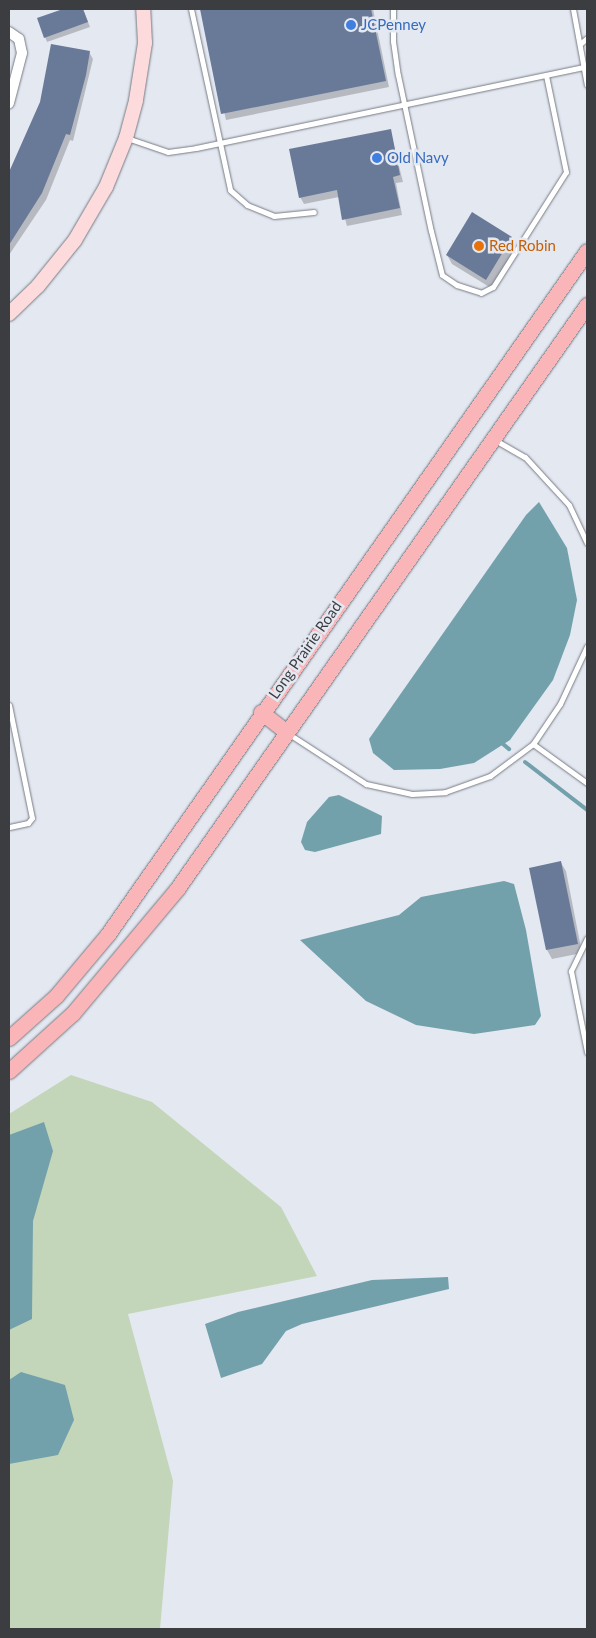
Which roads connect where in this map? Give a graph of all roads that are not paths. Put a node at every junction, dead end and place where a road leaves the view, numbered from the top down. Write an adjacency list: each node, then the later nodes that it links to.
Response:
1 (143, 9): 13 (street)
2 (191, 9): 14 (lane)
3 (393, 9): 12 (lane)
4 (573, 9): 7 (lane)
5 (9, 32): 11 (street)
6 (587, 38): 7 (lane)
7 (580, 44): 8 (lane)
8 (584, 67): 9 (lane); 10 (lane)
9 (546, 75): 12 (lane); 12 (lane)
10 (587, 85)
11 (9, 103)
12 (403, 103): 14 (lane)
13 (126, 138): 14 (lane); 18 (street)
14 (219, 144): 15 (lane)
15 (314, 212)
16 (587, 251): 24 (main road, Long Prairie Road)
17 (587, 305): 19 (main road)
18 (9, 314)
19 (493, 439): 20 (lane); 25 (main road)
20 (587, 536): 21 (lane)
21 (587, 543)
22 (587, 646): 26 (lane)
23 (9, 705): 28 (lane)
24 (261, 712): 25 (main road); 32 (main road, Long Prairie Road)
25 (287, 732): 26 (lane); 34 (main road)
26 (533, 744): 27 (lane)
27 (587, 782)
28 (9, 827)
29 (587, 938): 31 (lane)
30 (587, 950): 31 (lane)
31 (581, 951): 33 (lane)
32 (9, 1038)
33 (587, 1052)
34 (9, 1072)

